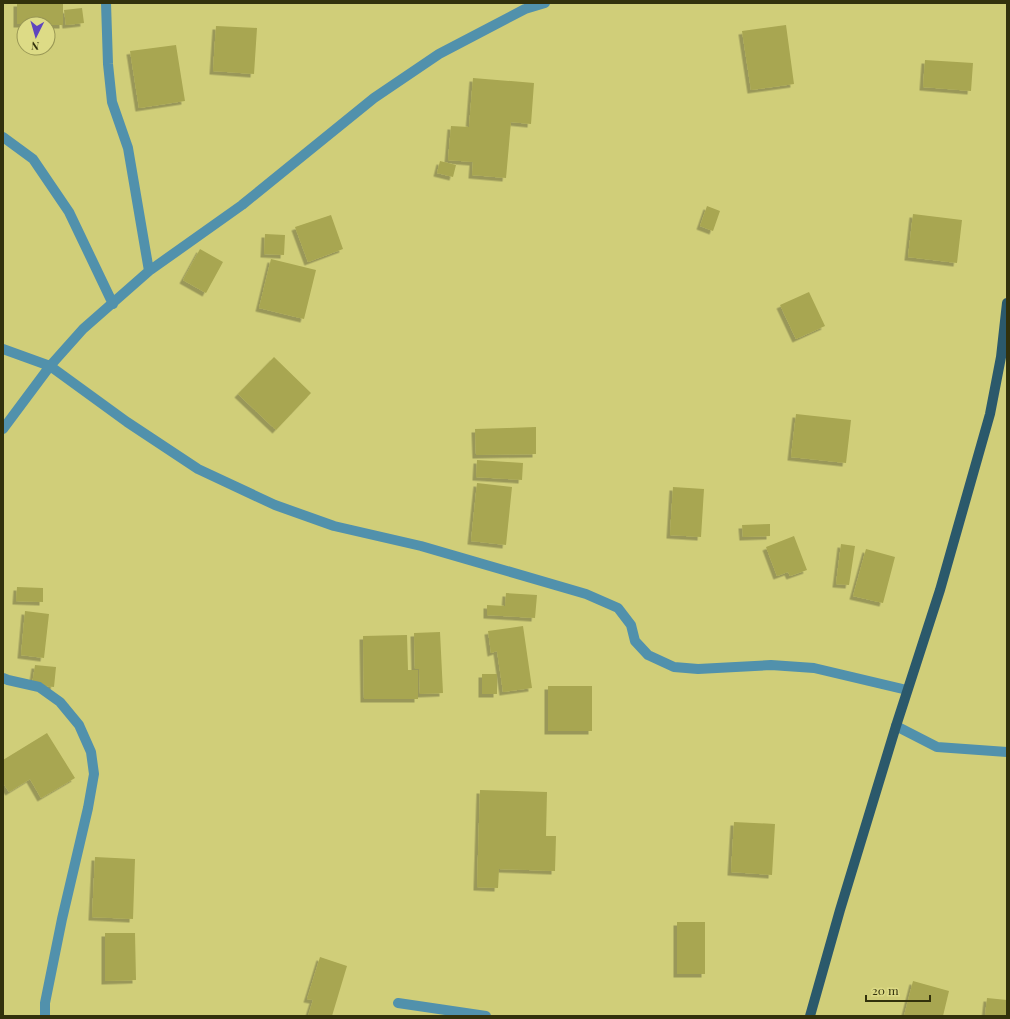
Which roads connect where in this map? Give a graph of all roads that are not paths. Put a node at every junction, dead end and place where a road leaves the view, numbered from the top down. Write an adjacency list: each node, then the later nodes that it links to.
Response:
1 (106, 3): 5 (street)
2 (545, 3): 3 (street)
3 (524, 6): 5 (street)
4 (3, 137): 7 (street)
5 (149, 271): 7 (street)
6 (1007, 303): 9 (main road)
7 (113, 304): 10 (street)
8 (3, 350): 10 (street)
9 (1004, 357): 13 (main road)
10 (50, 366): 11 (street); 13 (street)
11 (3, 429)
12 (3, 678): 17 (street)
13 (908, 690): 14 (main road)
14 (896, 726): 15 (street); 19 (main road)
15 (1007, 752)
16 (398, 1003): 18 (street)
17 (45, 1016)
18 (486, 1016)
19 (810, 1016)

